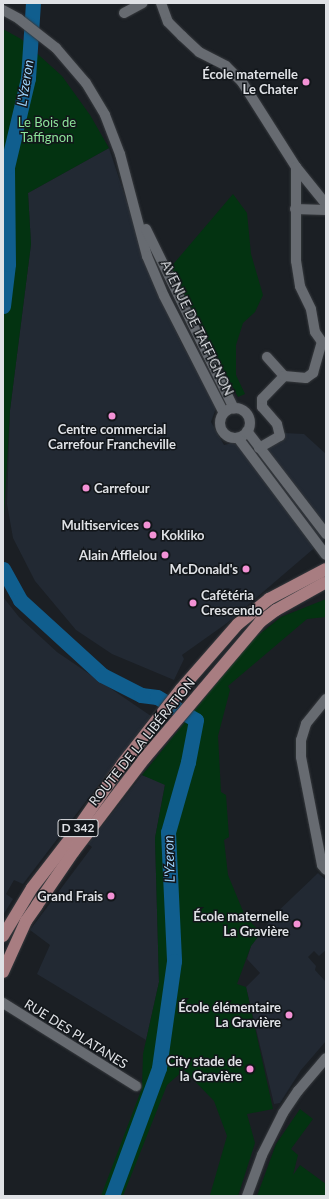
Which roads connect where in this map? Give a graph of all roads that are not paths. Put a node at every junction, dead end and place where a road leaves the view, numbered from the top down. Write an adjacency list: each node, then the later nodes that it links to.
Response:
1 (144, 3): 4 (street)
2 (161, 3): 5 (street)
3 (3, 10): 11 (street, AVENUE DE TAFFIGNON)
4 (124, 14)
5 (296, 167): 6 (street); 7 (street)
6 (326, 204)
7 (295, 209): 8 (street); 10 (street)
8 (326, 210)
9 (267, 357): 10 (street)
10 (284, 376): 14 (street)
11 (229, 411): 12 (street, AVENUE DE TAFFIGNON); 13 (street, AVENUE DE TAFFIGNON)
12 (247, 432): 13 (street); 14 (street, AVENUE DE TAFFIGNON)
13 (238, 438): 16 (street, AVENUE DE TAFFIGNON)
14 (259, 448): 15 (street, AVENUE DE TAFFIGNON)
15 (324, 530)
16 (326, 555)
17 (326, 569): 21 (main road, ROUTE DE LA LIBÉRATION / D 342)
18 (326, 582): 22 (main road, ROUTE DE LA LIBÉRATION / D 342)
19 (326, 699): 20 (street)
20 (326, 870)
21 (3, 936)
22 (3, 972)
23 (3, 1003): 25 (street, RUE DES PLATANES)
24 (326, 1058): 26 (street)
25 (136, 1086)
26 (247, 1196)

